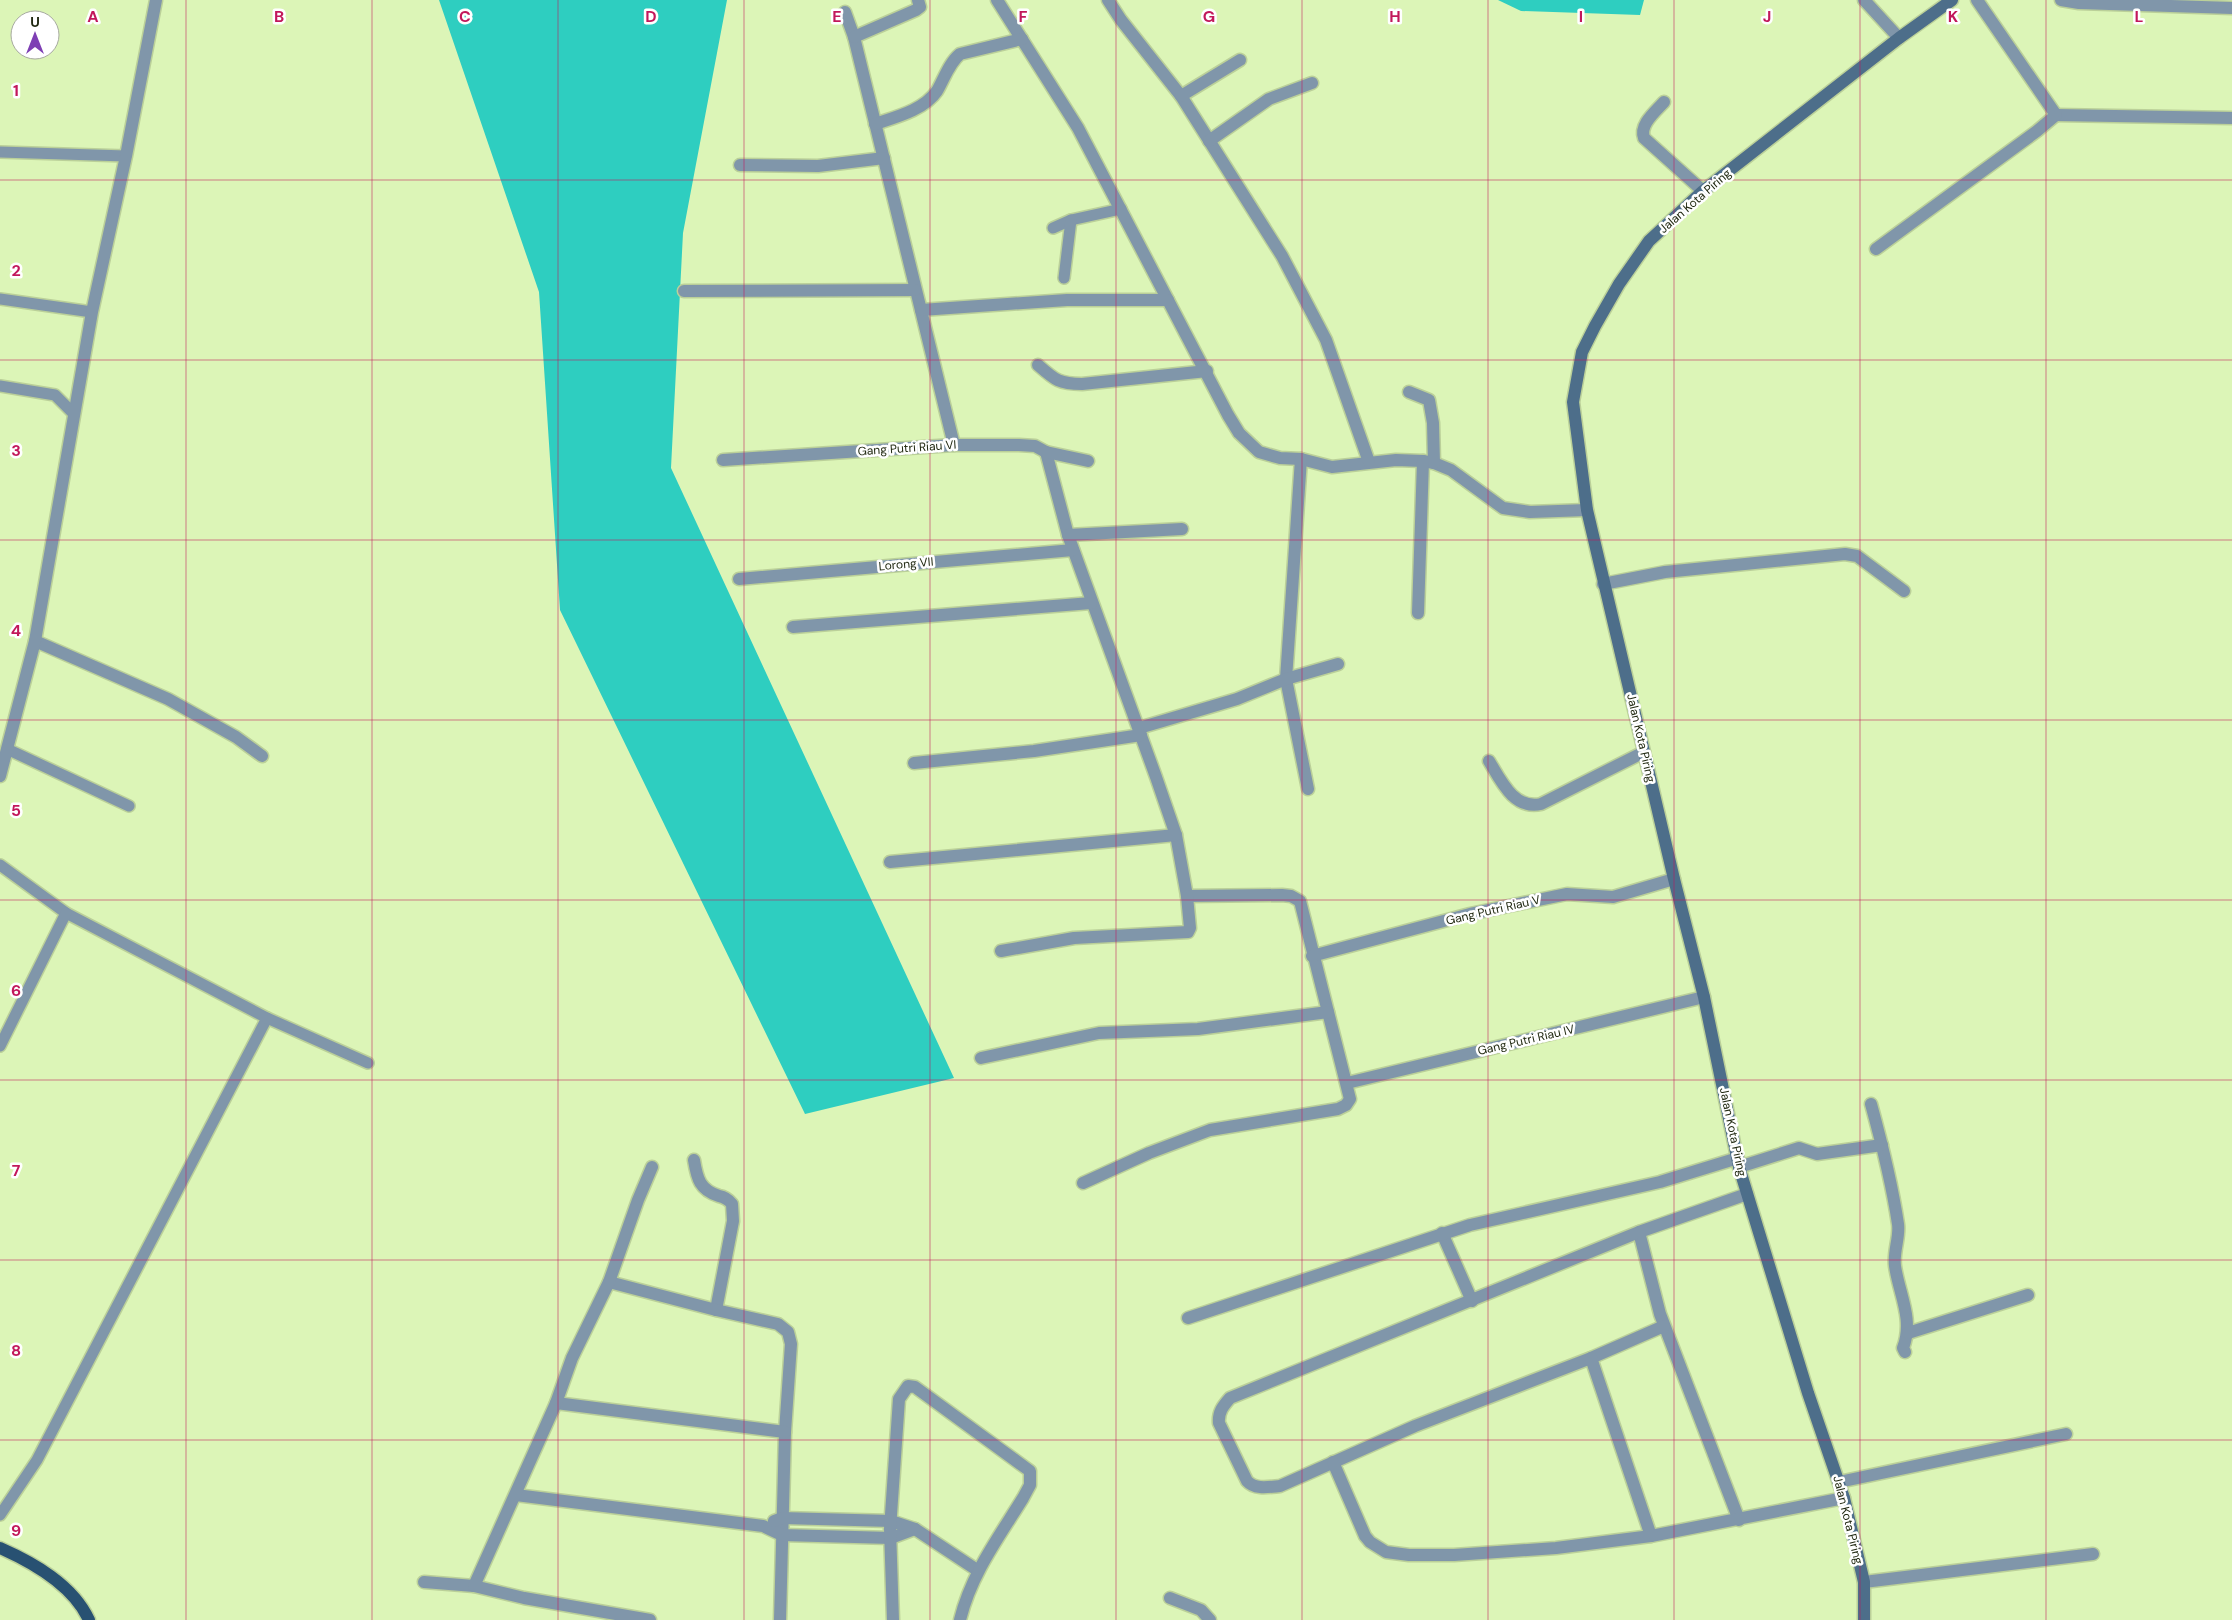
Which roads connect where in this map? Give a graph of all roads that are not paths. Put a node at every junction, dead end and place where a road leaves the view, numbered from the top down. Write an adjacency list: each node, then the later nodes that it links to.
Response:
1 (156, 0): 23 (street)
2 (918, 0): 11 (street)
3 (998, 0): 13 (street)
4 (1108, 0): 16 (street)
5 (1864, 0): 12 (street)
6 (1952, 0): 12 (street, Jalan Kota Piring)
7 (1977, 0): 18 (street)
8 (2062, 0): 9 (street)
9 (2232, 8)
10 (846, 12): 11 (street)
11 (854, 37): 20 (street)
12 (1899, 38): 26 (street, Jalan Kota Piring)
13 (1022, 39): 20 (street); 27 (street)
14 (1240, 60): 16 (street)
15 (1312, 83): 21 (street)
16 (1181, 96): 21 (street)
17 (1664, 102): 26 (street)
18 (2056, 115): 19 (street); 30 (street)
19 (2232, 118)
20 (875, 124): 24 (street)
21 (1209, 141): 48 (street)
22 (0, 152): 23 (lane)
23 (126, 156): 37 (street)
24 (884, 158): 25 (street); 32 (street)
25 (740, 165)
26 (1702, 191): 50 (street, Jalan Kota Piring)
27 (1122, 209): 28 (lane); 35 (street)
28 (1071, 220): 29 (lane); 31 (lane)
29 (1053, 228)
30 (1876, 249)
31 (1064, 278)
32 (916, 290): 33 (street); 36 (street)
33 (684, 291)
34 (0, 299): 37 (lane)
35 (1168, 300): 36 (street); 39 (street)
36 (921, 310): 43 (street)
37 (92, 312): 42 (street)
38 (1038, 365): 39 (street)
39 (1207, 370): 45 (street)
40 (0, 386): 42 (lane)
41 (1409, 392): 49 (street)
42 (74, 414): 60 (street)
43 (954, 445): 44 (street, Gang Putri Riau VI); 46 (street, Gang Putri Riau VI)
44 (1046, 452): 47 (street, Gang Putri Riau VI); 52 (street)
45 (1301, 459): 48 (street); 62 (street)
46 (723, 460)
47 (1088, 461)
48 (1369, 462): 49 (street)
49 (1428, 462): 50 (street); 58 (street)
50 (1587, 510): 55 (street, Jalan Kota Piring)
51 (1182, 529): 52 (street)
52 (1068, 535): 53 (street)
53 (1073, 550): 54 (street, Lorong VII); 57 (street)
54 (738, 579)
55 (1604, 584): 56 (street); 65 (street, Jalan Kota Piring)
56 (1904, 591)
57 (1091, 603): 59 (street); 63 (street)
58 (1418, 612)
59 (793, 627)
60 (35, 641): 64 (street); 66 (street)
61 (1338, 664): 62 (street)
62 (1286, 679): 63 (street); 70 (street)
63 (1140, 731): 68 (street); 72 (street)
64 (7, 749): 69 (street); 71 (lane)
65 (1644, 752): 67 (street); 75 (street, Jalan Kota Piring)
66 (262, 756)
67 (1489, 761)
68 (914, 763)
69 (0, 776)
70 (1308, 789)
71 (129, 806)
72 (1176, 835): 73 (street); 76 (street)
73 (890, 862)
74 (0, 865): 77 (lane)
75 (1674, 879): 79 (street, Gang Putri Riau V); 80 (street, Jalan Kota Piring)
76 (1186, 896): 78 (street); 79 (street)
77 (66, 913): 82 (lane); 83 (lane)
78 (1001, 951)
79 (1312, 956): 81 (street)
80 (1704, 997): 86 (street, Gang Putri Riau IV); 90 (street, Jalan Kota Piring)
81 (1328, 1012): 84 (street); 86 (street)
82 (267, 1018): 85 (lane); 112 (lane)
83 (0, 1046)
84 (981, 1058)
85 (368, 1063)
86 (1347, 1082): 92 (street)
87 (1871, 1104): 88 (street)
88 (1882, 1145): 90 (street); 102 (street)
89 (694, 1160): 99 (street)
90 (1738, 1162): 93 (street, Jalan Kota Piring); 95 (street)
91 (652, 1168): 96 (street)
92 (1083, 1182)
93 (1747, 1194): 94 (street); 109 (street, Jalan Kota Piring)
94 (1640, 1232): 98 (street); 101 (street)
95 (1442, 1233): 98 (street); 100 (street)
96 (609, 1282): 99 (street); 105 (street)
97 (2028, 1295): 102 (street)
98 (1472, 1301): 108 (street)
99 (716, 1310): 106 (street)
100 (1188, 1318)
101 (1664, 1326): 104 (street); 114 (street)
102 (1908, 1333): 103 (street)
103 (1905, 1352)
104 (1591, 1358): 108 (street); 119 (street)
105 (556, 1403): 106 (street); 110 (street)
106 (785, 1432): 113 (street)
107 (2066, 1434): 109 (street)
108 (1333, 1462): 119 (street)
109 (1839, 1482): 111 (street, Jalan Kota Piring)
110 (516, 1495): 116 (street); 126 (street)
111 (1844, 1498): 114 (street); 125 (street, Jalan Kota Piring)
112 (0, 1516)
113 (782, 1518): 115 (street); 116 (street); 118 (street)
114 (1740, 1520): 119 (street)
115 (891, 1521): 117 (street); 120 (street); 123 (street)
116 (763, 1526): 118 (street)
117 (915, 1529): 120 (street); 123 (street)
118 (782, 1535): 120 (street); 130 (street)
119 (1651, 1536)
120 (891, 1538): 131 (street)
121 (0, 1548): 128 (main road)
122 (2093, 1554): 125 (street)
123 (977, 1570): 132 (street)
124 (424, 1582): 126 (street)
125 (1864, 1582): 134 (street, Jalan Kota Piring)
126 (474, 1586): 129 (street)
127 (1170, 1598): 133 (street)
128 (89, 1620)
129 (650, 1620)
130 (780, 1620)
131 (892, 1620)
132 (960, 1620)
133 (1210, 1620)
134 (1864, 1620)

